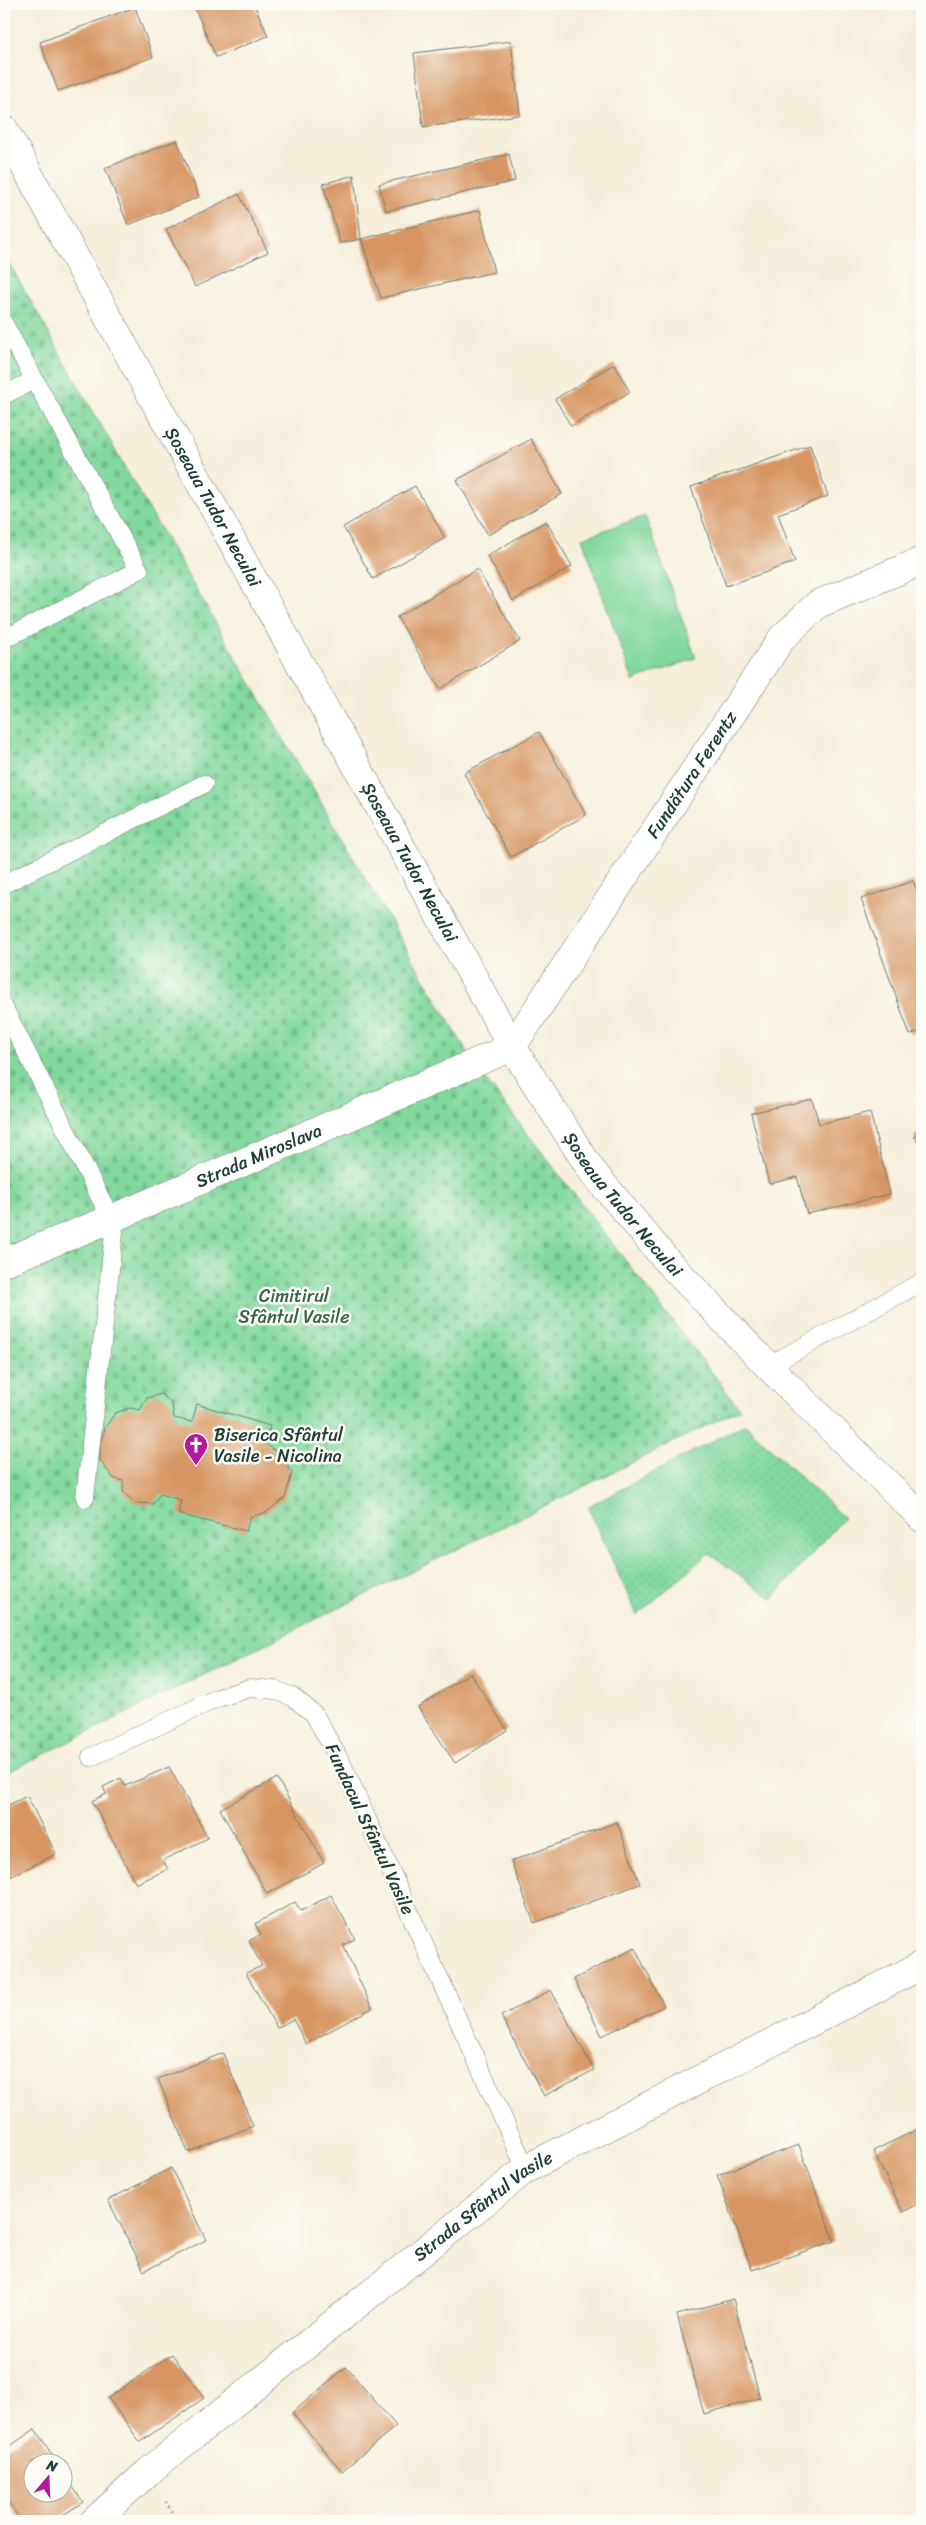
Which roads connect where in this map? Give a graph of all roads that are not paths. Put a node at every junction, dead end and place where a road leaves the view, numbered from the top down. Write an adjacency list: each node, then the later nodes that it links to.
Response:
1 (4, 129): 10 (street, Șoseaua Tudor Neculai)
2 (4, 324): 3 (lane)
3 (34, 380): 4 (lane); 6 (lane)
4 (4, 395)
5 (922, 561): 10 (street, Fundătura Ferentz)
6 (4, 639)
7 (204, 784): 8 (lane)
8 (4, 884)
9 (4, 1008): 11 (lane)
10 (512, 1047): 11 (street, Strada Miroslava); 14 (street, Șoseaua Tudor Neculai)
11 (111, 1218): 12 (street, Strada Miroslava); 15 (lane)
12 (4, 1262)
13 (922, 1282): 14 (lane)
14 (768, 1366): 16 (street, Șoseaua Tudor Neculai)
15 (85, 1498)
16 (922, 1518)
17 (91, 1757): 19 (lane, Fundacul Sfântul Vasile)
18 (922, 1965): 19 (street, Strada Sfântul Vasile)
19 (526, 2169): 20 (street, Strada Sfântul Vasile)
20 (94, 2521)

